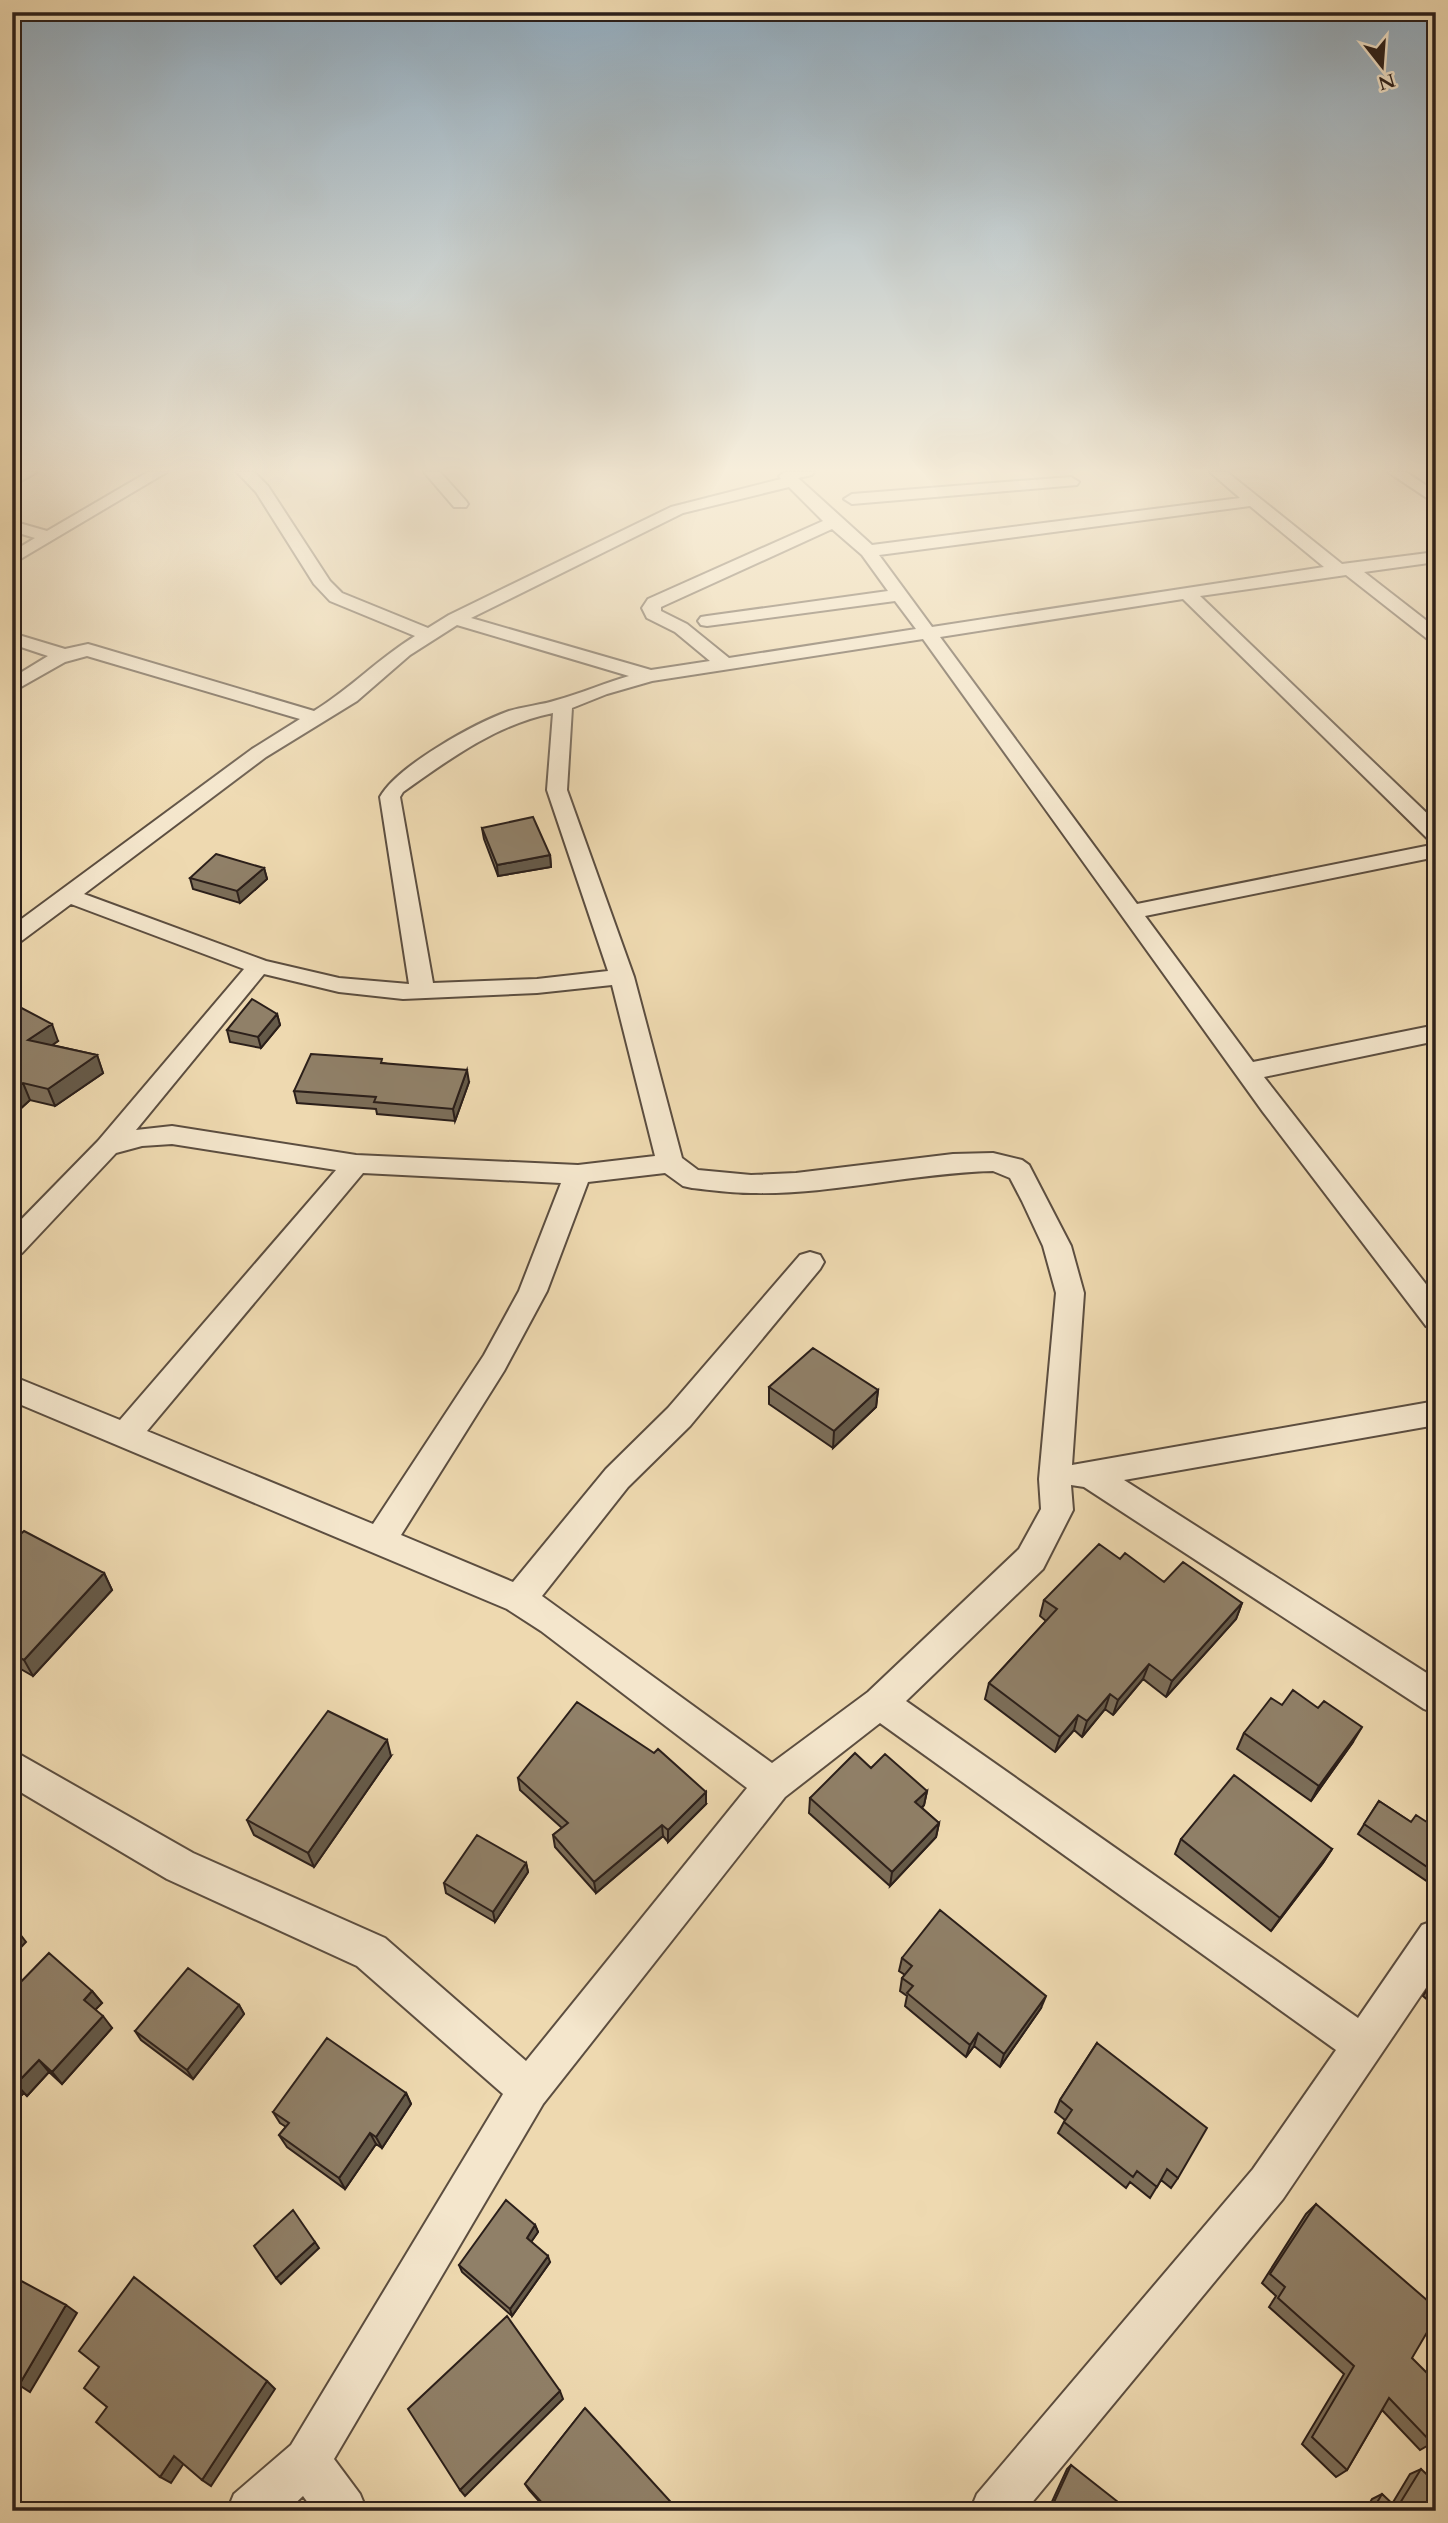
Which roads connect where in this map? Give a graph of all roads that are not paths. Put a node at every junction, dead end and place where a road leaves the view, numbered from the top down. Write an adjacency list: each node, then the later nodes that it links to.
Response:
1 (329, 590): 12 (street)
2 (515, 590): 9 (street)
3 (683, 590): 16 (street)
4 (897, 590): 8 (street)
5 (1208, 590): 7 (street)
6 (1371, 590): 13 (street)
7 (1187, 593): 11 (street); 21 (street)
8 (901, 595): 10 (street); 11 (street)
9 (455, 619): 12 (street); 17 (street)
10 (707, 621)
11 (930, 634): 16 (street); 24 (street)
12 (429, 635): 20 (street)
13 (1436, 637)
14 (12, 638): 15 (street)
15 (64, 655): 18 (street); 20 (street)
16 (726, 665): 17 (street)
17 (650, 676): 19 (street)
18 (12, 686)
19 (563, 705): 27 (street); 28 (street)
20 (317, 718): 23 (street)
21 (1436, 834)
22 (1436, 850): 24 (street)
23 (70, 896): 25 (street); 26 (street)
24 (1131, 912): 30 (street)
25 (12, 937)
26 (259, 966): 28 (street); 31 (street)
27 (622, 978): 28 (street); 32 (street)
28 (422, 991)
29 (1436, 1033): 30 (street)
30 (1247, 1072): 37 (street)
31 (107, 1147): 33 (street); 35 (street)
32 (670, 1163): 34 (street); 42 (street)
33 (356, 1164): 34 (street); 40 (street)
34 (578, 1174): 43 (street)
35 (12, 1246)
36 (810, 1262): 44 (street)
37 (1436, 1318)
38 (12, 1388): 40 (street)
39 (1436, 1413): 41 (street)
40 (125, 1435): 43 (street)
41 (1088, 1474): 42 (street); 45 (street)
42 (1055, 1479): 46 (street)
43 (380, 1541): 44 (street)
44 (519, 1599): 48 (street)
45 (1436, 1698)
46 (880, 1703): 48 (street); 50 (street)
47 (12, 1767): 51 (street)
48 (772, 1786): 51 (street)
49 (1436, 1939): 50 (street)
50 (1363, 2045): 55 (street)
51 (530, 2090): 52 (street)
52 (307, 2461): 53 (street); 54 (street)
53 (251, 2511)
54 (343, 2511)
55 (994, 2511)

